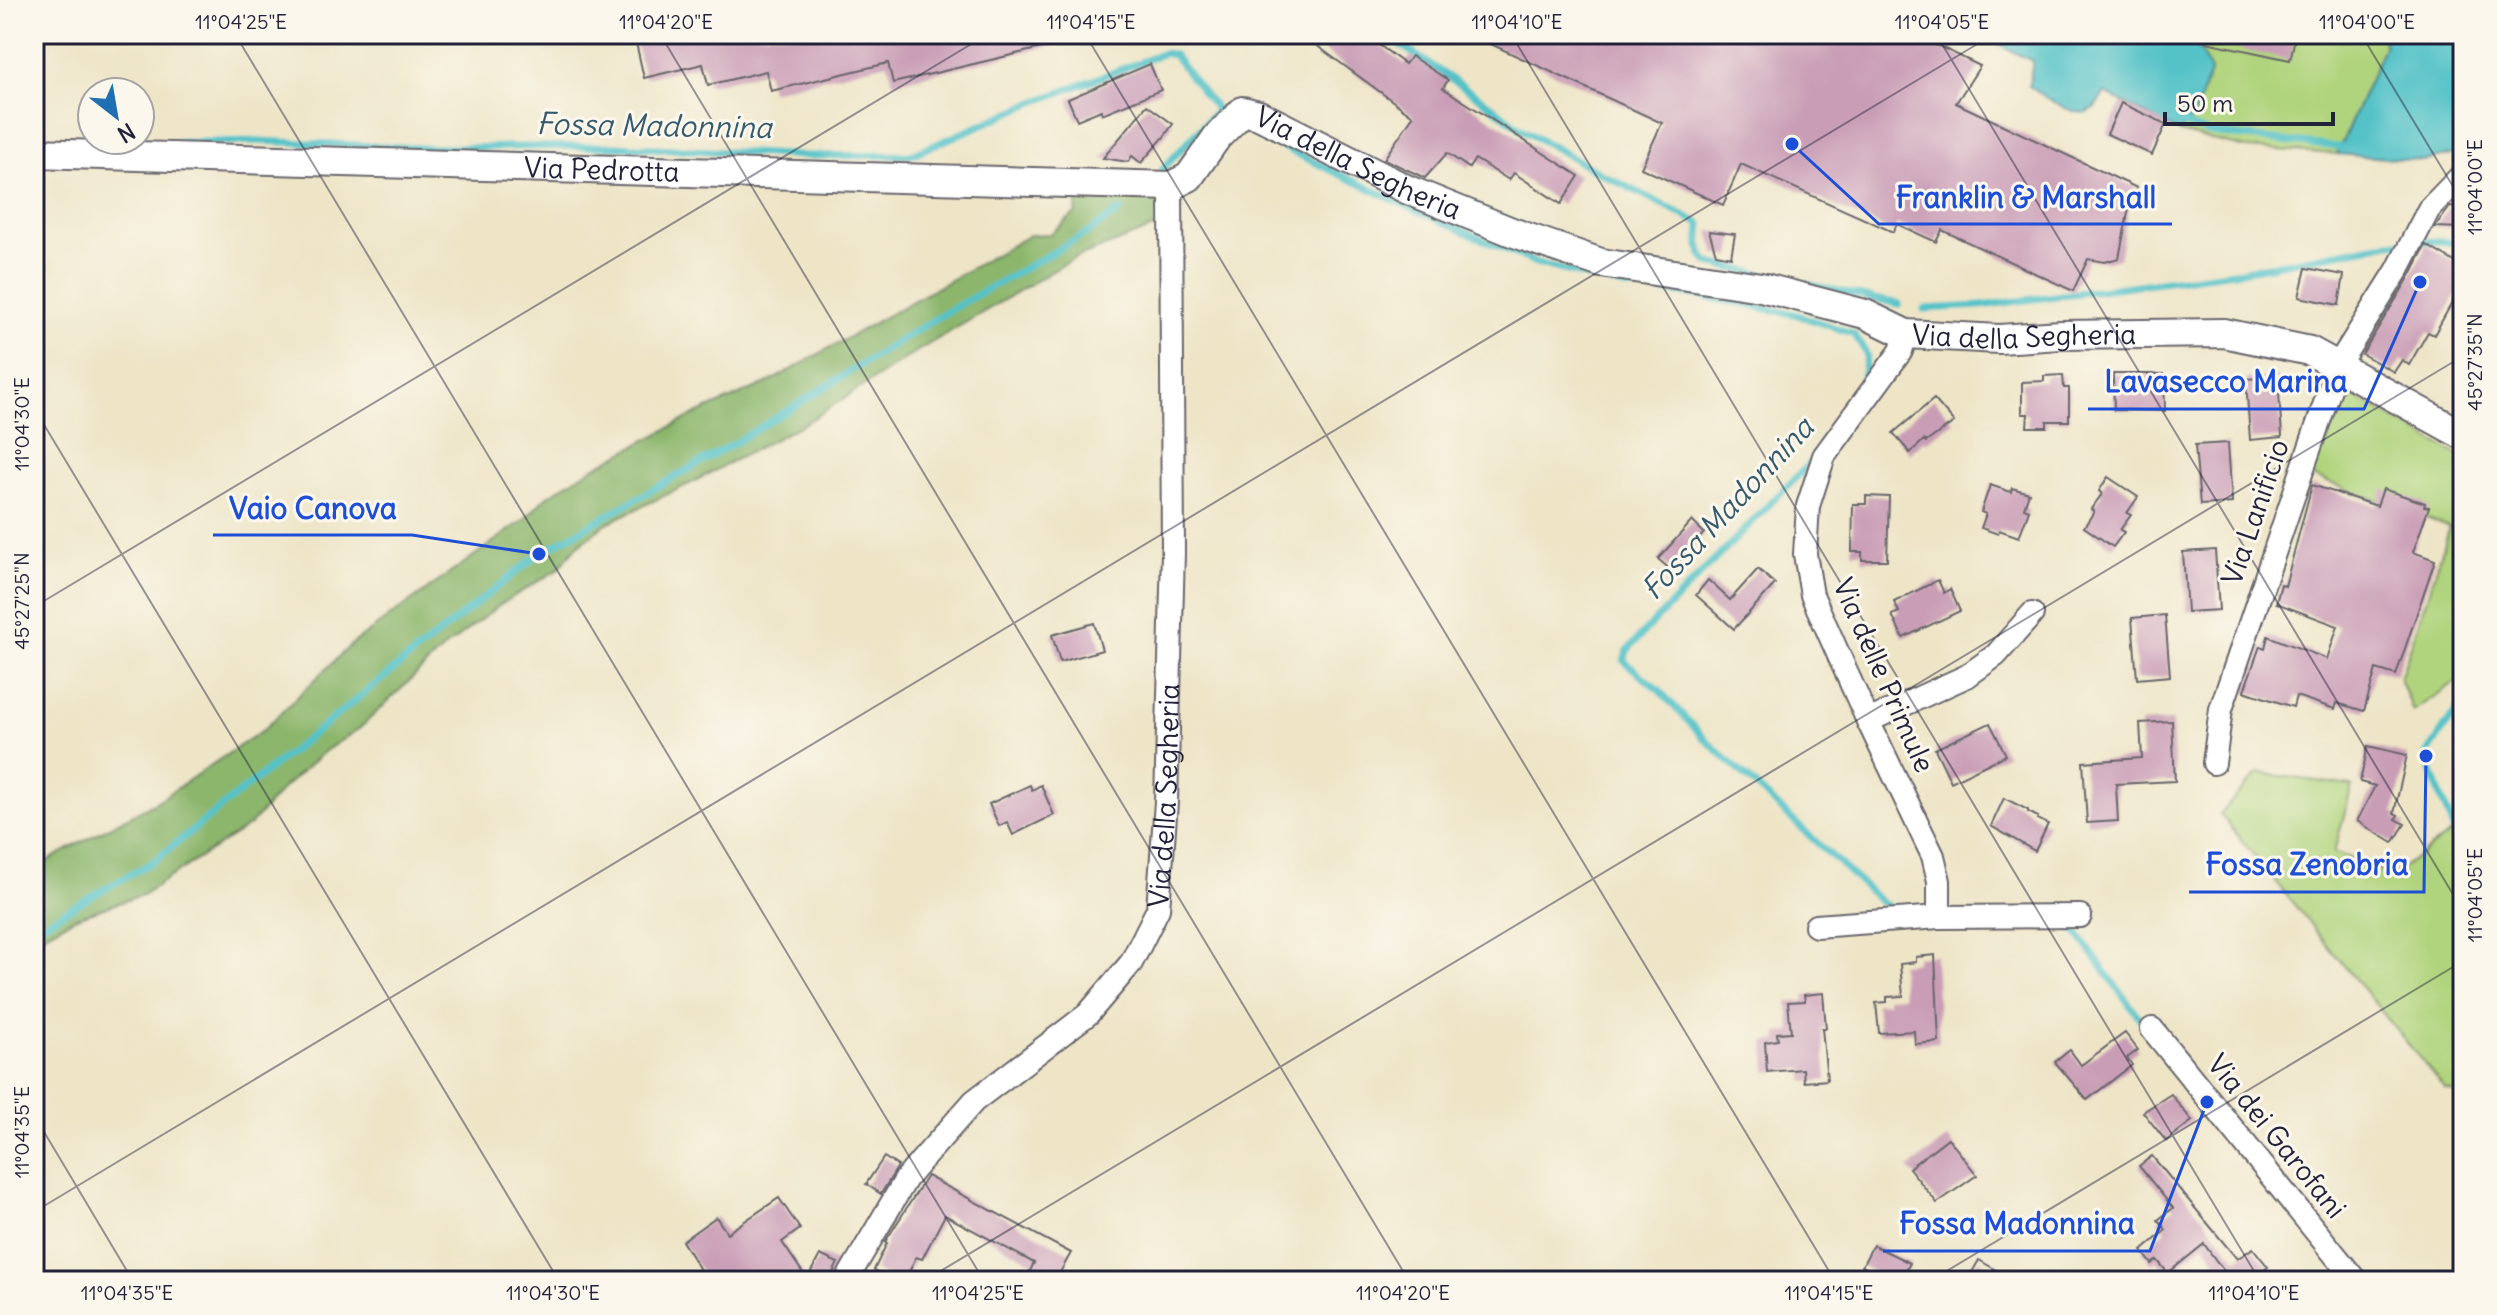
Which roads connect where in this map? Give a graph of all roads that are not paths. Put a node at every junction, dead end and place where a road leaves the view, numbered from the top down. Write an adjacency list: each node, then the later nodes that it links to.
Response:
1 (34, 153): 3 (street, Via Pedrotta)
2 (2463, 174): 5 (street, Via Lanificio)
3 (1171, 186): 4 (street, Via della Segheria); 14 (street, Via della Segheria)
4 (1906, 334): 5 (street, Via della Segheria); 8 (street, Via delle Primule)
5 (2338, 365): 6 (street, Via della Segheria); 9 (street, Via Lanificio)
6 (2463, 435)
7 (2032, 614): 8 (street)
8 (1868, 721): 11 (street, Via delle Primule)
9 (2214, 763)
10 (2080, 916): 11 (street)
11 (1939, 917): 12 (street)
12 (1816, 926)
13 (2152, 1029): 15 (street, Via dei Garofani)
14 (846, 1281)
15 (2356, 1281)

